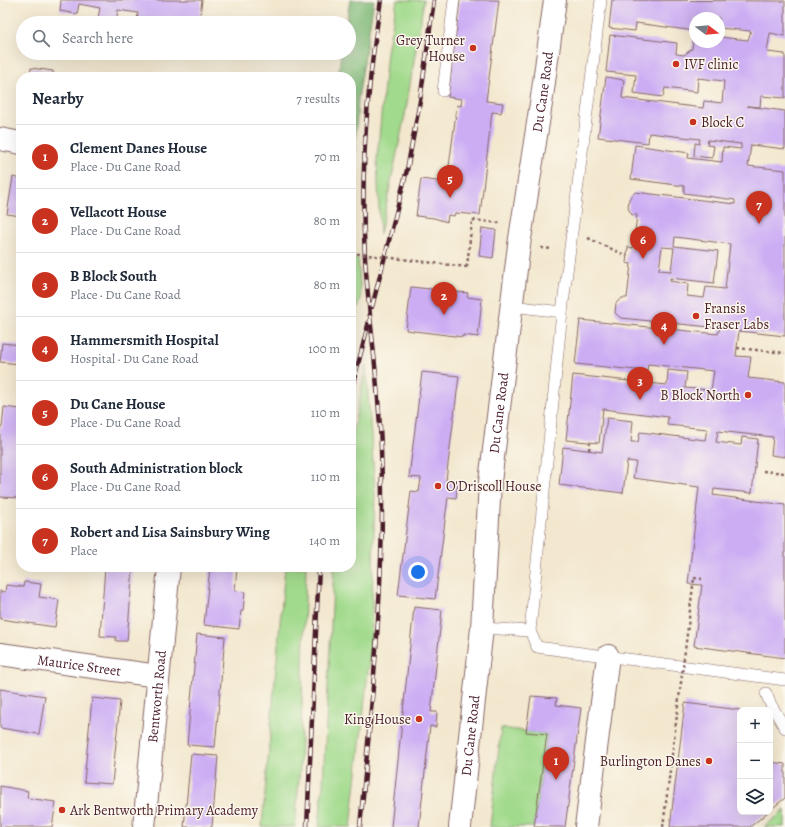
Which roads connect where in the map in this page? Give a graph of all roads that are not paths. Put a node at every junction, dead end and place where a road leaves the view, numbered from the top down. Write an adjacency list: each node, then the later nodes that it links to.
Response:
1 (454, 0): 4 (lane)
2 (555, 0): 7 (street, Du Cane Road)
3 (599, 1): 8 (lane)
4 (443, 91)
5 (0, 139): 6 (street)
6 (16, 142)
7 (512, 306): 8 (lane); 10 (street, Du Cane Road)
8 (562, 312): 11 (lane)
9 (168, 572): 14 (street, Bentworth Road)
10 (482, 628): 11 (lane); 19 (street, Du Cane Road)
11 (530, 631): 13 (lane)
12 (0, 654): 14 (street, Maurice Street)
13 (608, 656): 15 (lane); 20 (street)
14 (158, 676): 18 (street, Bentworth Road)
15 (785, 680)
16 (766, 693): 17 (lane)
17 (785, 728)
18 (144, 827)
19 (460, 827)
20 (586, 827)

